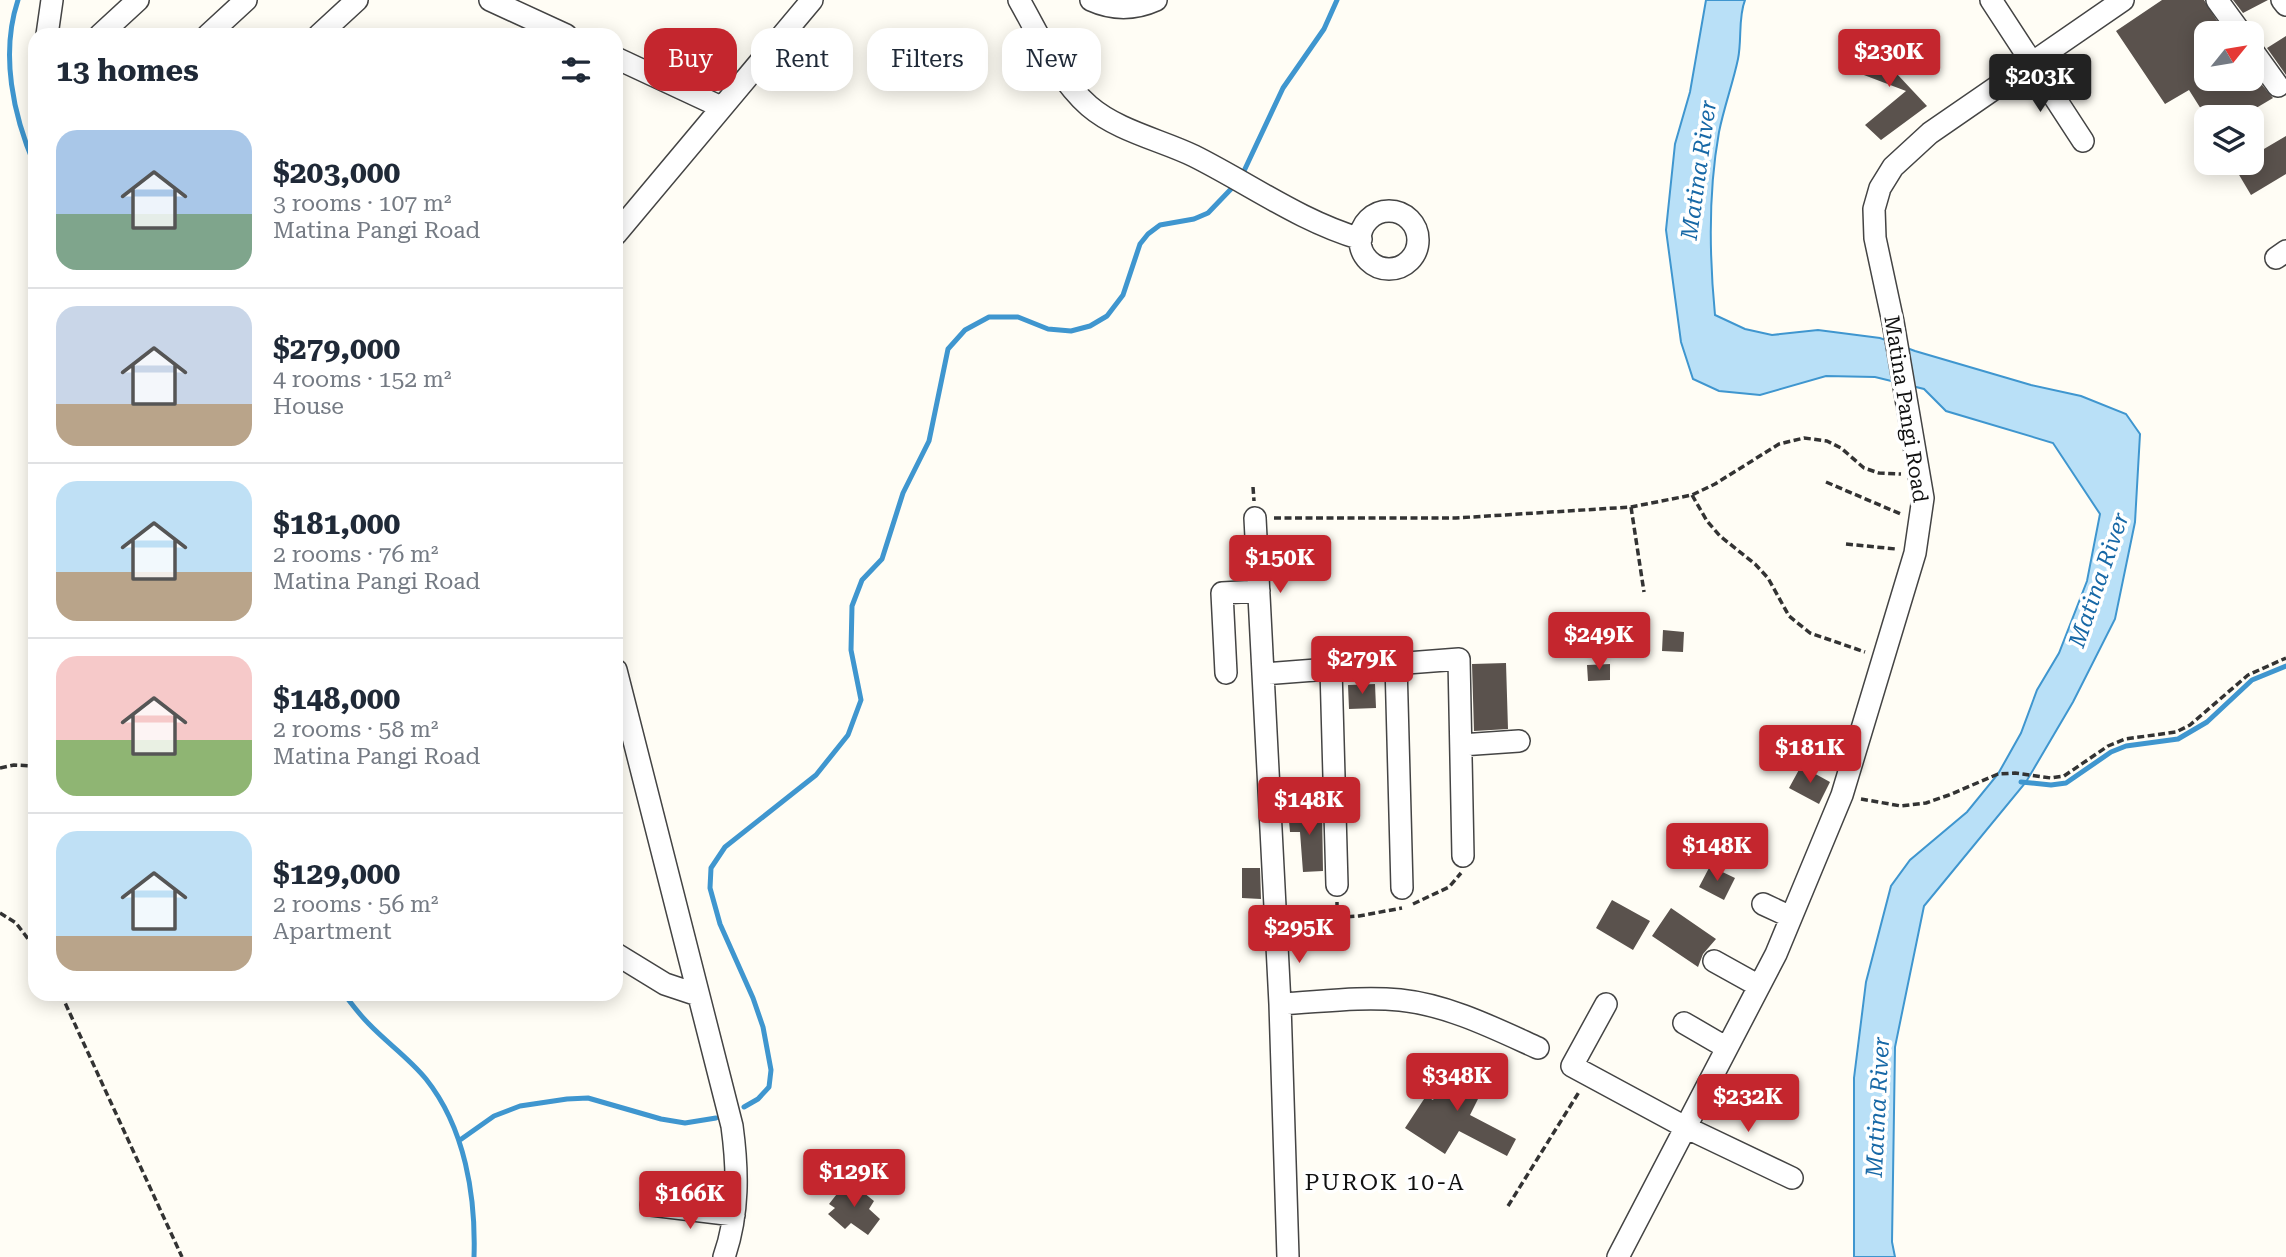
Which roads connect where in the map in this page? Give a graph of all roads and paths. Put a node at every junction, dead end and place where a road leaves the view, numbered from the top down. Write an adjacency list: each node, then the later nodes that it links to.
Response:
1 (52, 0): 16 (street)
2 (138, 0): 17 (street)
3 (246, 0): 18 (street)
4 (490, 0): 20 (street)
5 (812, 0): 25 (street)
6 (1019, 0): 28 (street)
7 (1091, 0): 8 (street)
8 (1156, 0)
9 (1991, 0): 22 (street)
10 (2123, 0): 22 (street, Matina Pangi Road)
11 (2217, 0): 15 (street)
12 (2282, 0): 14 (street)
13 (346, 3): 19 (street)
14 (2286, 5)
15 (2232, 21)
16 (48, 28)
17 (108, 28)
18 (216, 28)
19 (325, 28)
20 (551, 28)
21 (623, 61): 25 (street)
22 (2032, 63): 26 (street); 34 (street, Matina Pangi Road)
23 (2264, 67): 24 (street)
24 (2277, 86)
25 (721, 107): 27 (street)
26 (2083, 141)
27 (623, 226)
28 (1361, 239)
29 (1879, 473): 31 (path)
30 (1826, 482): 34 (path)
31 (1692, 495): 32 (path); 39 (path)
32 (1632, 507): 33 (path); 38 (path)
33 (1255, 518): 37 (street)
34 (1921, 523): 36 (street, Matina Pangi Road)
35 (1846, 544): 36 (path)
36 (1915, 552): 39 (street, Matina Pangi Road)
37 (1259, 591): 43 (street); 44 (street)
38 (1644, 592)
39 (1886, 657): 50 (street, Matina Pangi Road)
40 (2286, 658): 50 (path)
41 (1396, 664): 42 (street); 47 (street); 53 (street)
42 (1331, 669): 44 (street); 52 (street)
43 (1226, 673)
44 (1263, 674): 57 (street)
45 (623, 698): 62 (street)
46 (1519, 741): 47 (street)
47 (1461, 745): 51 (street)
48 (28, 766): 49 (path)
49 (0, 768)
50 (1842, 795): 56 (street, Matina Pangi Road)
51 (1463, 856): 57 (path)
52 (1336, 885)
53 (1402, 888)
54 (1763, 904): 56 (street)
55 (0, 913): 58 (path)
56 (1791, 918): 61 (street, Matina Pangi Road)
57 (1276, 921): 64 (street)
58 (28, 939)
59 (623, 958): 62 (street)
60 (1714, 961): 61 (street)
61 (1759, 986): 68 (street, Matina Pangi Road)
62 (698, 995): 74 (street)
63 (64, 1001): 75 (path)
64 (1280, 1004): 67 (street); 77 (street)
65 (1606, 1004): 69 (street)
66 (1684, 1023): 68 (street)
67 (1538, 1048)
68 (1727, 1048): 70 (street, Matina Pangi Road)
69 (1589, 1076): 70 (street); 73 (path)
70 (1685, 1127): 71 (street); 78 (street, Matina Pangi Road)
71 (1792, 1178)
72 (651, 1205): 74 (street)
73 (1508, 1206)
74 (734, 1215): 76 (street)
75 (182, 1257)
76 (724, 1257)
77 (1288, 1257)
78 (1618, 1257)

